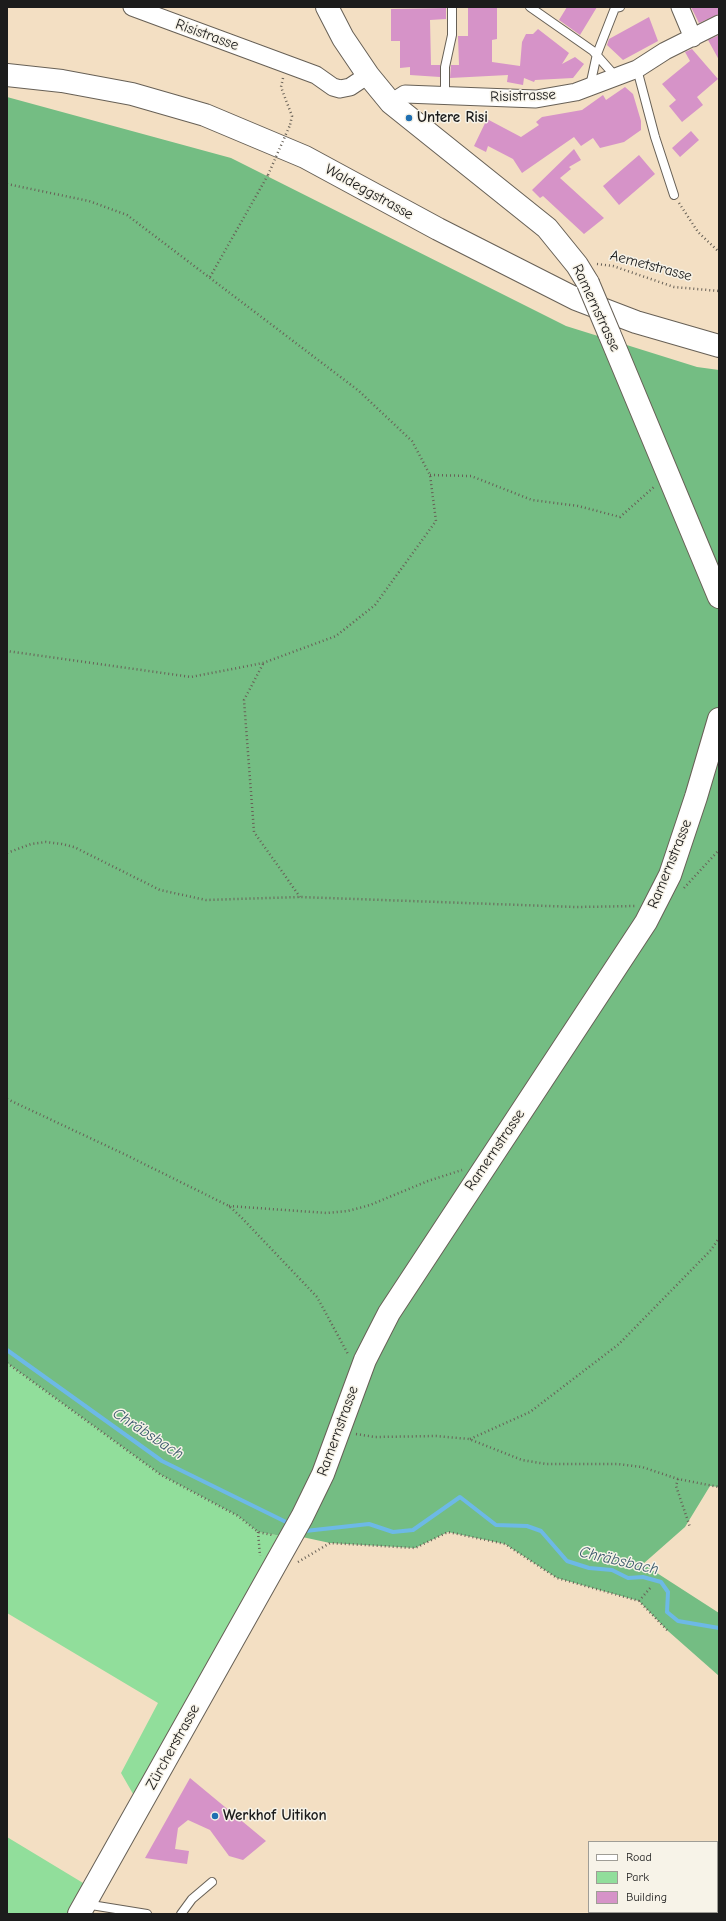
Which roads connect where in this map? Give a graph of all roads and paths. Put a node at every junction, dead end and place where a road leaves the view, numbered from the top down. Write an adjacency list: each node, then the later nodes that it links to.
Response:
1 (132, 7): 10 (street, Risistrasse)
2 (327, 7): 13 (street, Ramernstrasse)
3 (452, 7): 16 (lane)
4 (530, 7): 9 (lane)
5 (620, 7): 9 (lane)
6 (680, 7): 8 (street)
7 (719, 24): 8 (street, Risistrasse)
8 (693, 38): 11 (street, Risistrasse)
9 (597, 54): 14 (lane); 15 (lane)
10 (287, 64): 13 (street, Risistrasse); 22 (path, bridge)
11 (637, 69): 14 (street, Risistrasse); 19 (lane)
12 (7, 74): 24 (street, Waldeggstrasse)
13 (368, 75): 17 (street, Ramernstrasse)
14 (616, 77): 15 (street, Risistrasse)
15 (590, 87): 16 (street, Risistrasse)
16 (445, 96): 17 (street, Risistrasse)
17 (392, 103): 21 (street, Ramernstrasse)
18 (7, 184): 22 (path)
19 (674, 195): 20 (path)
20 (719, 252)
21 (582, 274): 23 (path, Aemetstrasse); 26 (street, Ramernstrasse, bridge)
22 (210, 277): 25 (path)
23 (719, 291)
24 (719, 346)
25 (430, 475): 26 (path); 29 (path)
26 (669, 477): 27 (street, Ramernstrasse)
27 (719, 597)
28 (7, 651): 29 (path)
29 (263, 663): 33 (path)
30 (719, 719): 34 (street, Ramernstrasse)
31 (719, 850): 34 (path)
32 (7, 853): 33 (path)
33 (300, 897): 34 (path)
34 (658, 901): 36 (street, Ramernstrasse)
35 (7, 1099): 37 (path)
36 (482, 1169): 37 (path); 40 (street, Ramernstrasse)
37 (229, 1206): 40 (path)
38 (719, 1238): 42 (path)
39 (7, 1363): 46 (path)
40 (361, 1370): 41 (street, Ramernstrasse)
41 (340, 1431): 42 (path); 48 (street, Ramernstrasse)
42 (469, 1439): 43 (path)
43 (678, 1479): 44 (path); 45 (path)
44 (719, 1487)
45 (690, 1526)
46 (258, 1532)
47 (292, 1566): 50 (path)
48 (267, 1580): 53 (street, Zürcherstrasse)
49 (651, 1587): 50 (path)
50 (639, 1601): 51 (path)
51 (668, 1631)
52 (212, 1882): 55 (lane)
53 (82, 1909): 54 (lane)
54 (147, 1914)
55 (181, 1914)

